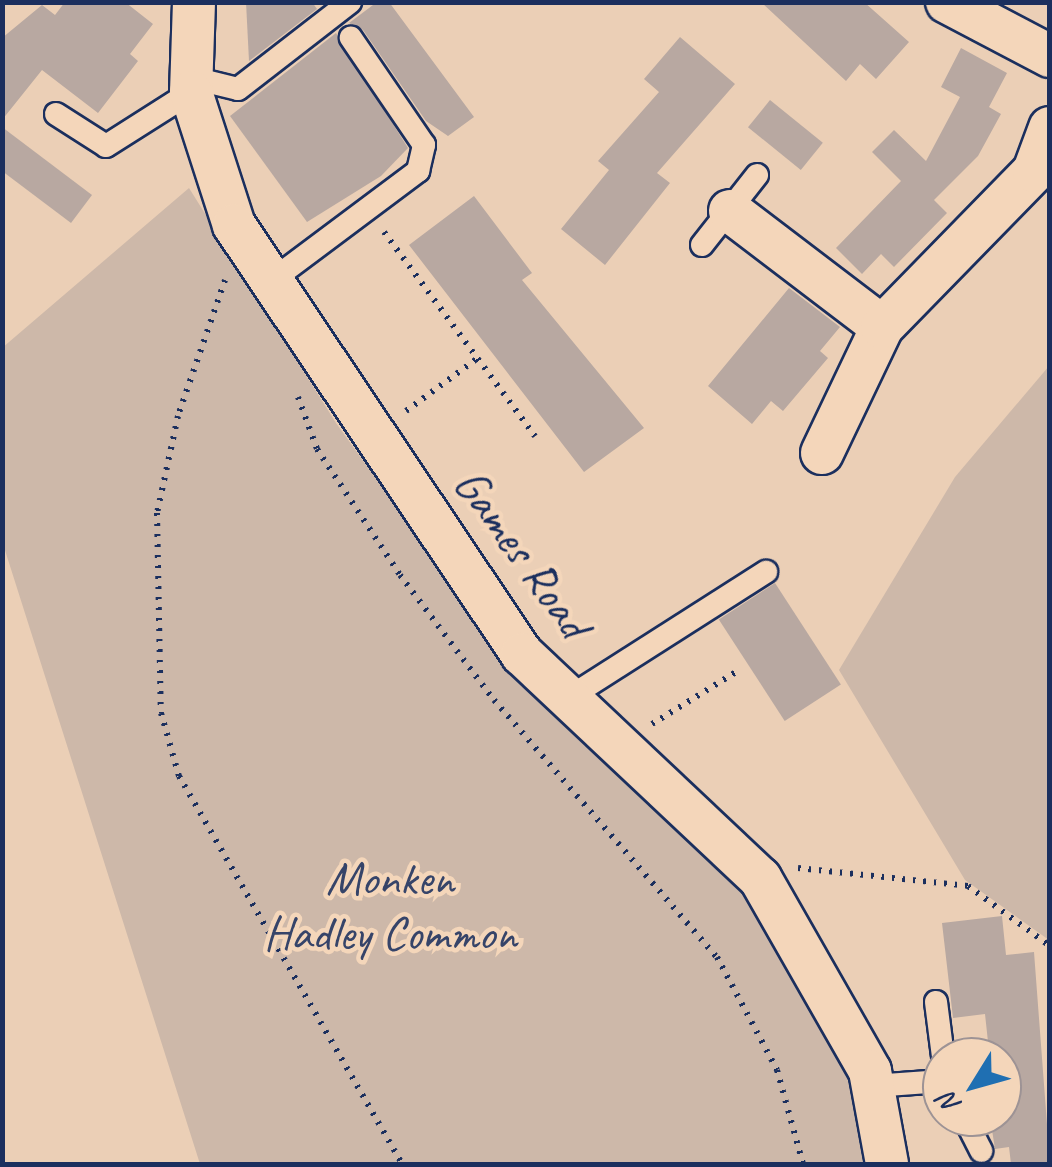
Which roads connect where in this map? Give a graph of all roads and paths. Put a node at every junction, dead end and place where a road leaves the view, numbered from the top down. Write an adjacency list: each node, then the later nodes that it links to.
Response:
1 (194, 2): 6 (street, Games Road)
2 (350, 2): 6 (lane)
3 (948, 2): 5 (street)
4 (350, 38): 10 (lane)
5 (1050, 56)
6 (190, 84): 7 (lane); 12 (street, Games Road)
7 (56, 114)
8 (1050, 128): 15 (street)
9 (758, 175): 11 (lane)
10 (366, 208): 14 (lane); 16 (path)
11 (730, 211): 13 (lane); 15 (street)
12 (234, 225): 14 (street, Games Road); 32 (path)
13 (702, 245)
14 (271, 280): 17 (street, Games Road)
15 (882, 327): 19 (street)
16 (478, 358): 17 (path); 18 (path)
17 (373, 436): 22 (street, Games Road)
18 (535, 436)
19 (822, 453)
20 (766, 572): 22 (lane)
21 (736, 672): 23 (path)
22 (568, 698): 23 (street, Games Road)
23 (619, 746): 24 (street, Games Road)
24 (760, 878): 25 (path); 29 (street, Games Road)
25 (1050, 946)
26 (936, 1002): 27 (lane)
27 (940, 1037)
28 (922, 1082): 29 (lane)
29 (873, 1086): 33 (street, Games Road)
30 (973, 1137): 31 (lane)
31 (980, 1151)
32 (402, 1164)
33 (887, 1164)

